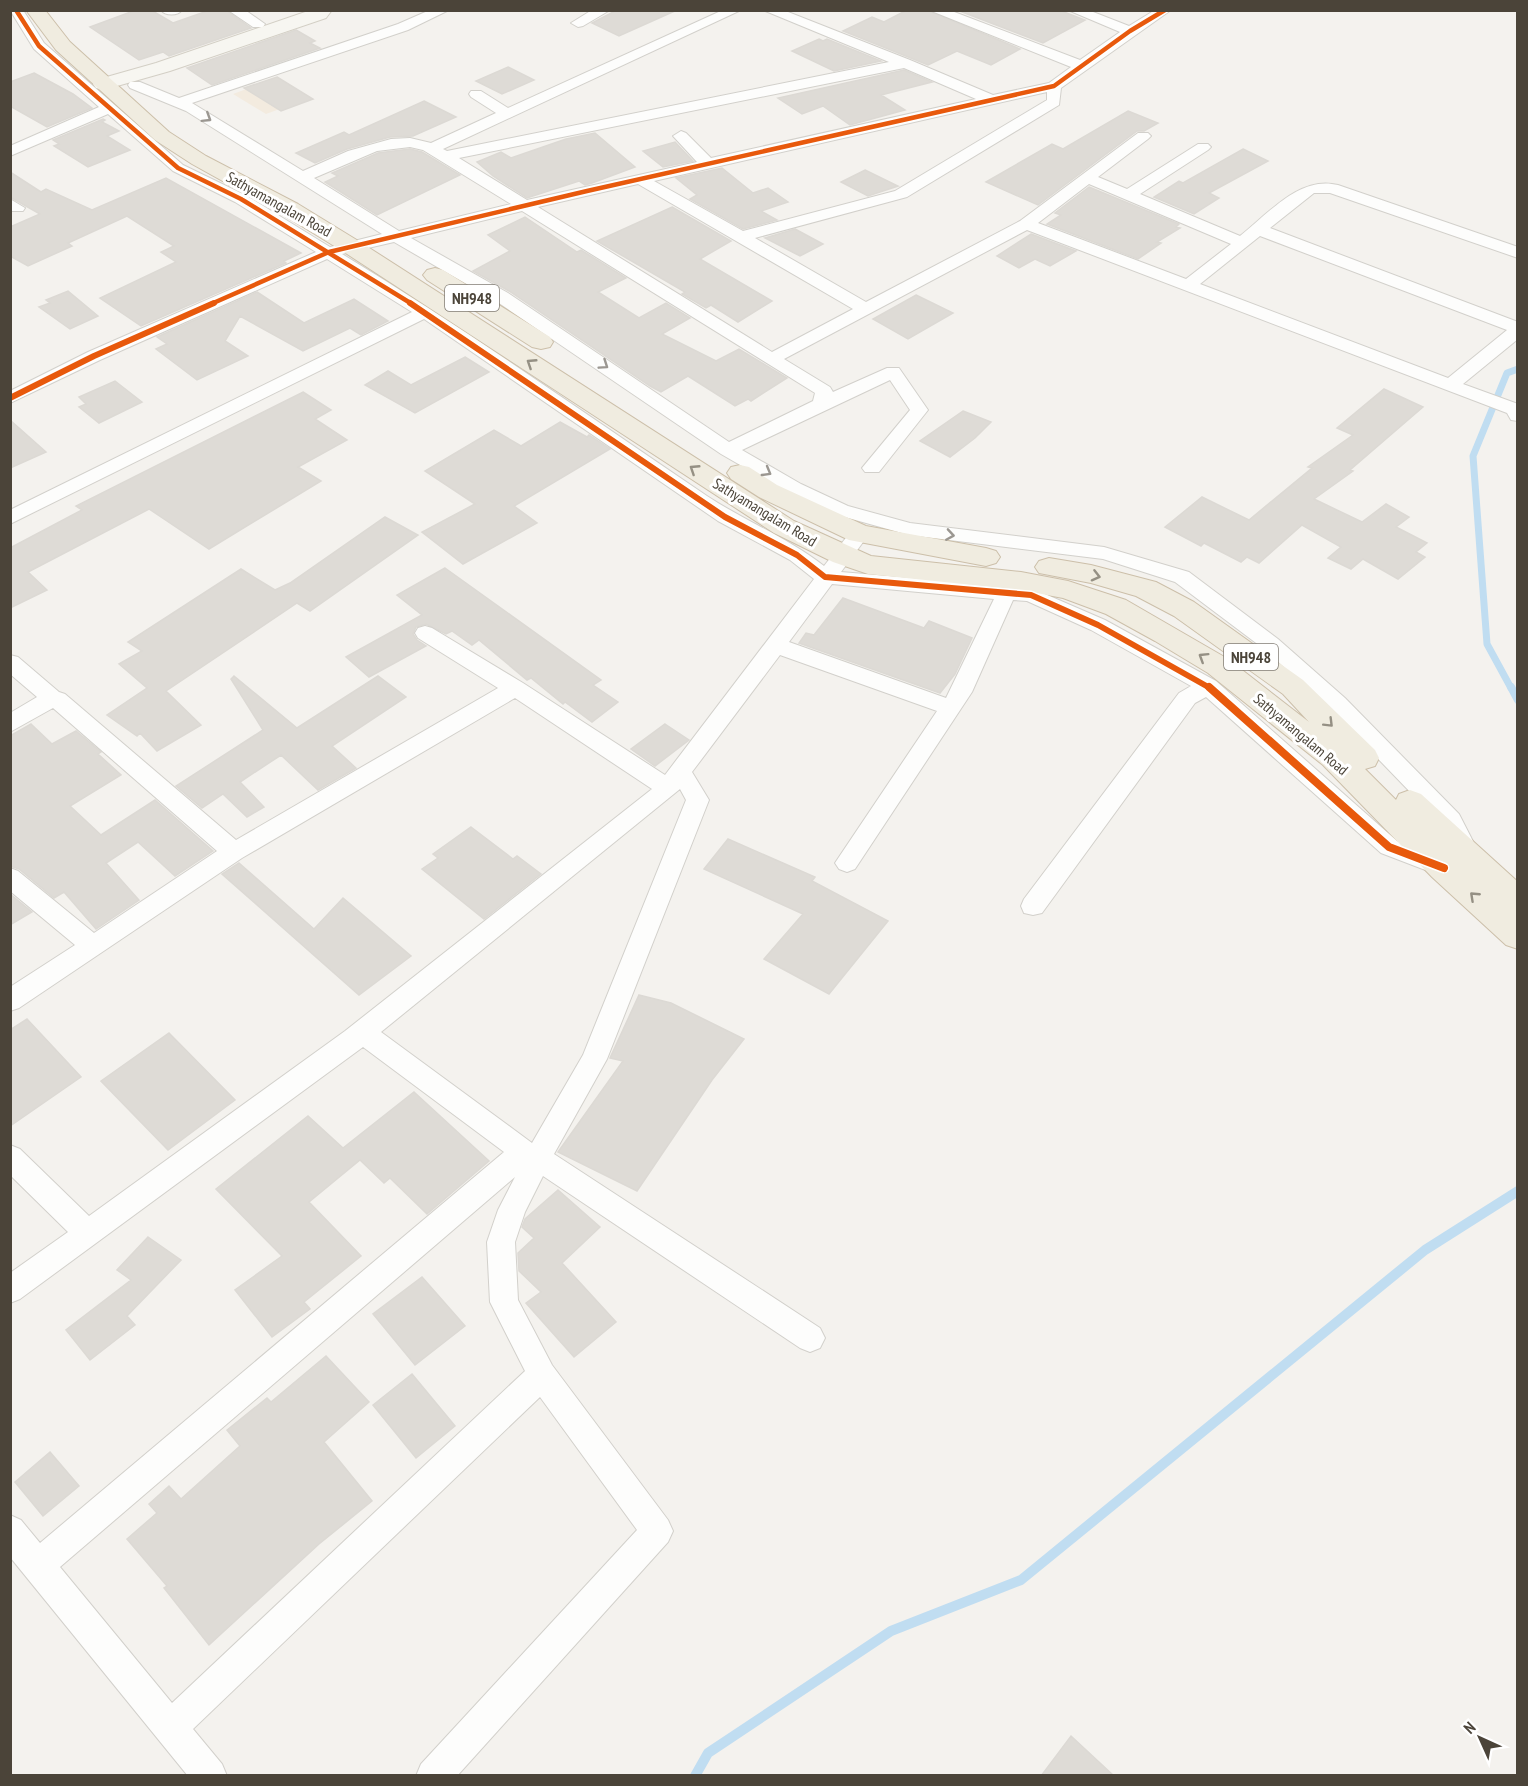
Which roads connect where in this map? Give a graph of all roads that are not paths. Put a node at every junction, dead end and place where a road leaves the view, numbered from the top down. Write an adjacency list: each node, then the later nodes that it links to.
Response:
1 (16, 10): 21 (street)
2 (35, 10): 21 (highway, Sathyamangalam Road / NH948)
3 (54, 10): 21 (highway, NH948)
4 (167, 10): 5 (street)
5 (176, 10)
6 (234, 10): 17 (street)
7 (299, 10): 17 (main road)
8 (323, 10): 21 (main road)
9 (443, 10): 25 (street)
10 (604, 10): 16 (street)
11 (735, 10): 26 (street)
12 (769, 10): 19 (street)
13 (935, 10): 20 (street)
14 (1074, 10): 18 (street)
15 (1166, 10): 18 (street)
16 (578, 23)
17 (258, 24): 21 (main road)
18 (1130, 31): 20 (street)
19 (905, 63): 24 (street); 31 (street)
20 (1082, 66): 22 (street)
21 (115, 83): 25 (street); 30 (street); 41 (highway, NH948); 43 (highway, Sathyamangalam Road / NH948)
22 (1054, 86): 24 (street); 40 (street)
23 (476, 94): 26 (street)
24 (991, 100): 32 (street)
25 (179, 103): 33 (street, one-way to 33)
26 (507, 114): 31 (street)
27 (681, 136): 32 (street)
28 (1143, 136): 34 (street)
29 (1203, 147): 36 (street)
30 (10, 152)
31 (440, 152): 33 (street); 37 (street)
32 (708, 164): 35 (street)
33 (301, 178): 41 (street)
34 (1087, 178): 36 (street); 38 (street)
35 (640, 179): 37 (street); 40 (street)
36 (1128, 195): 42 (street)
37 (524, 207): 41 (street); 49 (street)
38 (1026, 224): 45 (street); 46 (street)
39 (1259, 231): 42 (street); 44 (street); 48 (street)
40 (740, 237): 46 (street)
41 (387, 238): 43 (street); 54 (street, one-way to 54); 57 (highway, NH948)
42 (1243, 243): 45 (street)
43 (341, 249): 47 (street); 51 (street); 58 (highway, Sathyamangalam Road / NH948, one-way to 43)
44 (1518, 253)
45 (1188, 285): 50 (street)
46 (866, 309): 49 (street)
47 (425, 312): 56 (street); 59 (street)
48 (1518, 329): 50 (street)
49 (771, 359): 52 (street)
50 (1451, 386): 53 (street)
51 (10, 398)
52 (822, 404): 54 (street); 55 (street)
53 (1515, 410)
54 (728, 450): 72 (street, one-way to 72)
55 (872, 468)
56 (10, 518)
57 (859, 534): 58 (street); 72 (highway, NH948, one-way to 72)
58 (843, 556): 59 (street); 72 (highway, Sathyamangalam Road / NH948, one-way to 58)
59 (825, 577): 60 (street); 62 (street)
60 (1007, 592): 64 (street); 67 (street)
61 (425, 633): 65 (street)
62 (774, 645): 67 (street); 69 (street)
63 (10, 662): 66 (street)
64 (1208, 686): 72 (street); 75 (street)
65 (515, 688): 69 (street); 70 (street)
66 (52, 698): 68 (street); 70 (street)
67 (950, 708): 71 (street)
68 (10, 724)
69 (674, 780): 79 (street); 80 (street)
70 (234, 852): 77 (street)
71 (847, 863)
72 (1457, 864): 74 (highway, NH948); 76 (highway, Sathyamangalam Road / NH948, one-way to 72)
73 (10, 877): 77 (street)
74 (1518, 902)
75 (1033, 906)
76 (1518, 936)
77 (93, 946): 78 (street)
78 (10, 1001)
79 (362, 1032): 80 (street); 82 (street)
80 (531, 1155): 84 (street); 85 (street); 87 (street)
81 (10, 1157): 82 (street)
82 (88, 1233): 83 (street)
83 (10, 1290)
84 (810, 1338)
85 (542, 1375): 88 (street); 90 (street)
86 (10, 1531): 87 (street)
87 (38, 1565): 88 (street)
88 (171, 1727): 89 (street)
89 (210, 1776)
90 (433, 1776)

